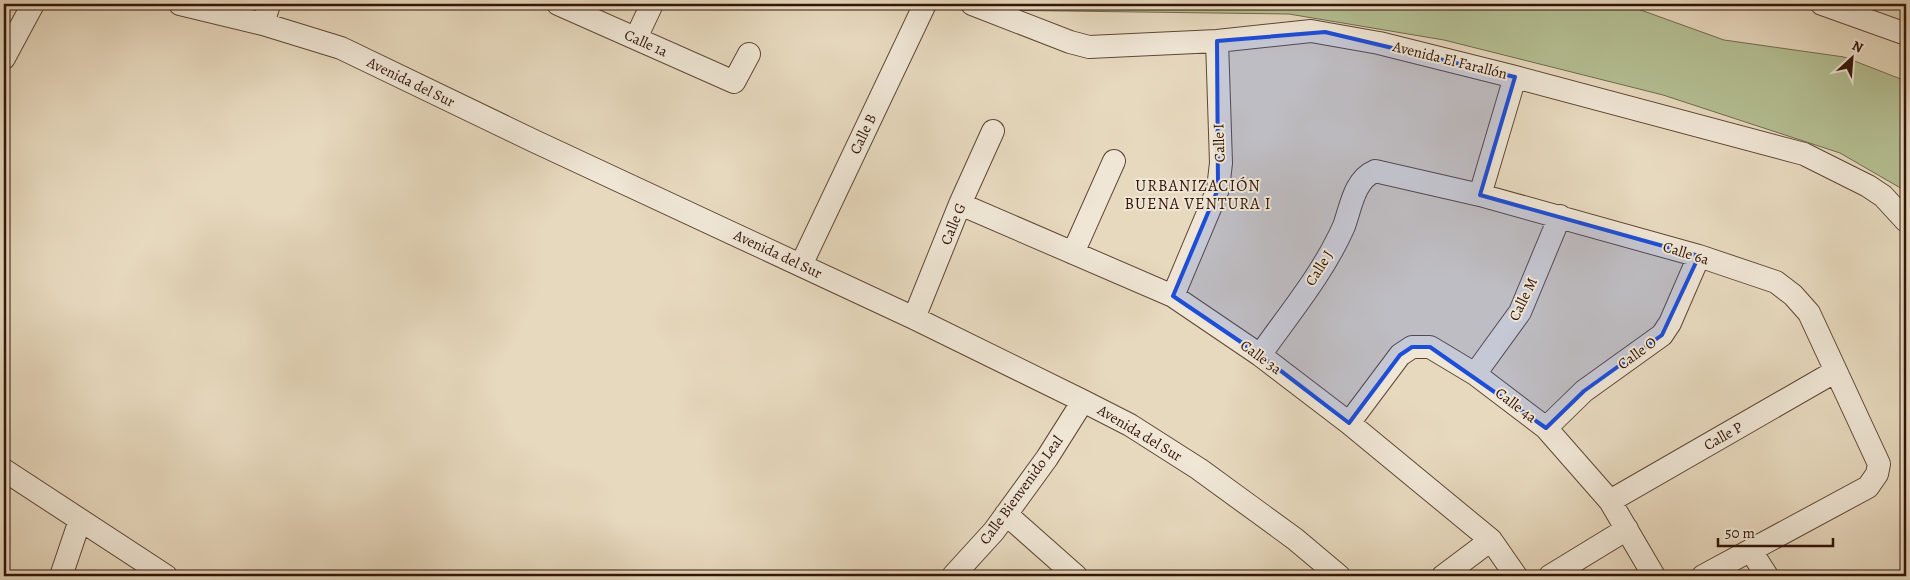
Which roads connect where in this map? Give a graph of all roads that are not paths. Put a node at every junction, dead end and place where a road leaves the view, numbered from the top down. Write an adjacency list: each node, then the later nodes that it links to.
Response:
1 (33, 4): 14 (street)
2 (180, 4): 9 (street, Avenida del Sur)
3 (558, 4): 11 (street, Calle 1a)
4 (652, 4): 11 (street)
5 (925, 4): 25 (street, Calle B)
6 (972, 4): 12 (street, Avenida El Farallón)
7 (1822, 4): 8 (street)
8 (1860, 10): 10 (street)
9 (266, 14): 25 (street, Avenida del Sur)
10 (1906, 34)
11 (636, 38): 13 (street, Calle 1a)
12 (1217, 41): 15 (street, Avenida El Farallón); 26 (street, Calle I)
13 (749, 54)
14 (4, 58)
15 (1515, 76): 19 (street); 22 (street, Avenida El Farallón)
16 (993, 130): 20 (street, Calle G)
17 (1114, 161): 23 (street)
18 (1366, 175): 19 (street, Calle 6a); 28 (street, Calle J)
19 (1480, 195): 21 (street, Calle 6a)
20 (960, 204): 23 (street, Calle 3a); 27 (street, Calle G)
21 (1560, 216): 24 (street, Calle 6a); 30 (street, Calle M)
22 (1906, 221)
23 (1073, 253): 26 (street, Calle 3a)
24 (1699, 256): 29 (street, Calle 6a); 33 (street, Calle O)
25 (801, 265): 27 (street, Avenida del Sur)
26 (1173, 296): 28 (street, Calle 3a)
27 (914, 318): 31 (street, Avenida del Sur)
28 (1260, 355): 32 (street, Calle 3a)
29 (1836, 371): 35 (street, Calle P); 40 (street, Calle 6a)
30 (1475, 374): 32 (street, Calle 4a); 33 (street, Calle 4a)
31 (1083, 400): 36 (street, Calle Bienvenido Leal); 45 (street, Avenida del Sur)
32 (1349, 423): 39 (street, Calle 3a)
33 (1546, 428): 35 (street, Calle 4a)
34 (4, 470): 37 (street)
35 (1610, 501): 38 (street, Calle 4a)
36 (1006, 514): 43 (street, Calle Bienvenido Leal); 44 (street)
37 (80, 520): 41 (street); 42 (street)
38 (1626, 529): 48 (street); 49 (street, Calle 4a)
39 (1491, 540): 46 (street); 47 (street, Calle 3a)
40 (1751, 552): 50 (street); 51 (street)
41 (61, 576)
42 (166, 576)
43 (953, 576)
44 (1076, 576)
45 (1338, 576)
46 (1444, 576)
47 (1516, 576)
48 (1550, 576)
49 (1654, 576)
50 (1703, 576)
51 (1766, 576)

